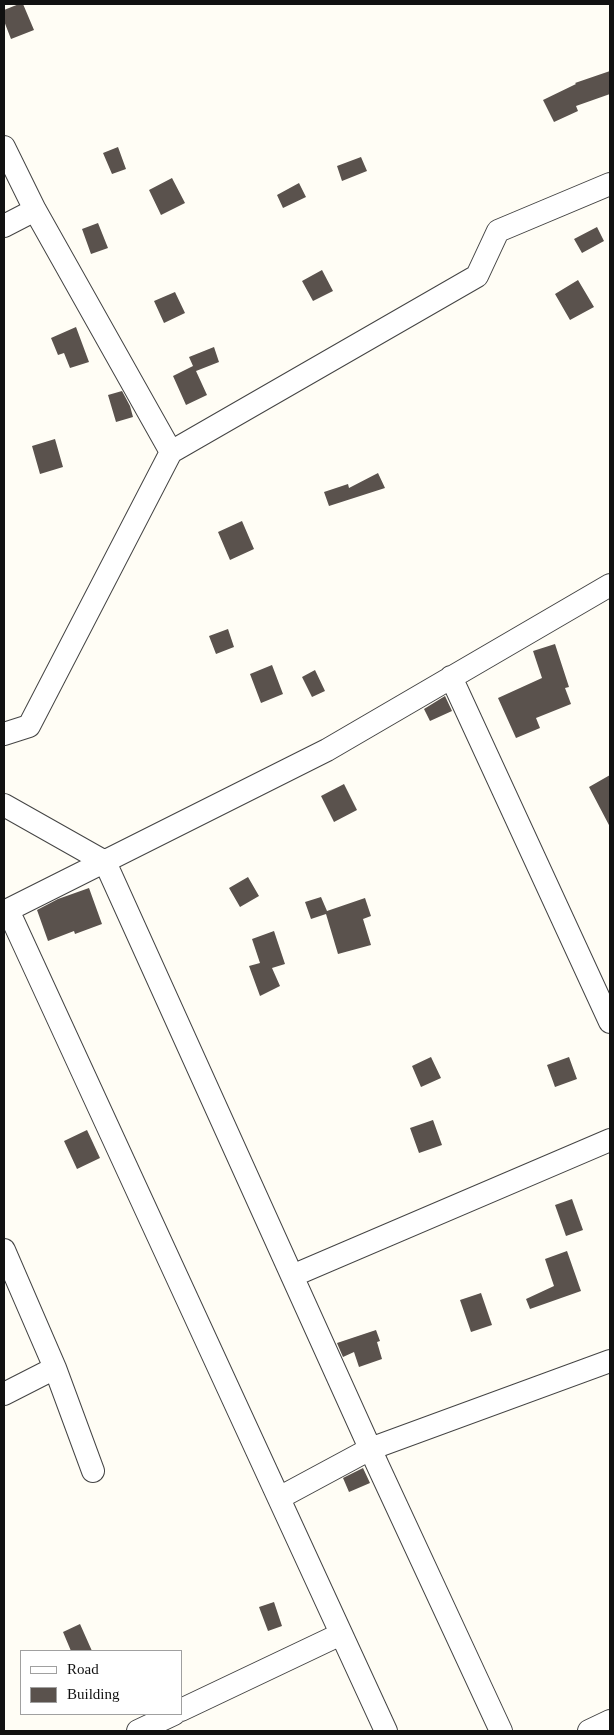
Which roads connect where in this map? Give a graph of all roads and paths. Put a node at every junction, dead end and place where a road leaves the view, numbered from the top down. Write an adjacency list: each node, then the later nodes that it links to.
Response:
1 (4, 147): 3 (street)
2 (610, 184): 5 (street)
3 (35, 210): 4 (street); 5 (street)
4 (4, 226)
5 (171, 452): 8 (street)
6 (610, 585): 7 (street)
7 (451, 677): 10 (street); 12 (street)
8 (4, 734)
9 (4, 805): 10 (street)
10 (104, 862): 11 (street); 15 (street)
11 (6, 911): 21 (street)
12 (610, 1022)
13 (610, 1140): 15 (street)
14 (4, 1250): 17 (street)
15 (292, 1276): 19 (street)
16 (610, 1361): 19 (street)
17 (55, 1368): 18 (street); 20 (street)
18 (4, 1394)
19 (370, 1449): 21 (street); 28 (street)
20 (93, 1471)
21 (278, 1498): 22 (street)
22 (341, 1634): 23 (street); 27 (street)
23 (182, 1710)
24 (172, 1715): 26 (street)
25 (610, 1721): 29 (street)
26 (138, 1731)
27 (386, 1731)
28 (501, 1731)
29 (589, 1731)

